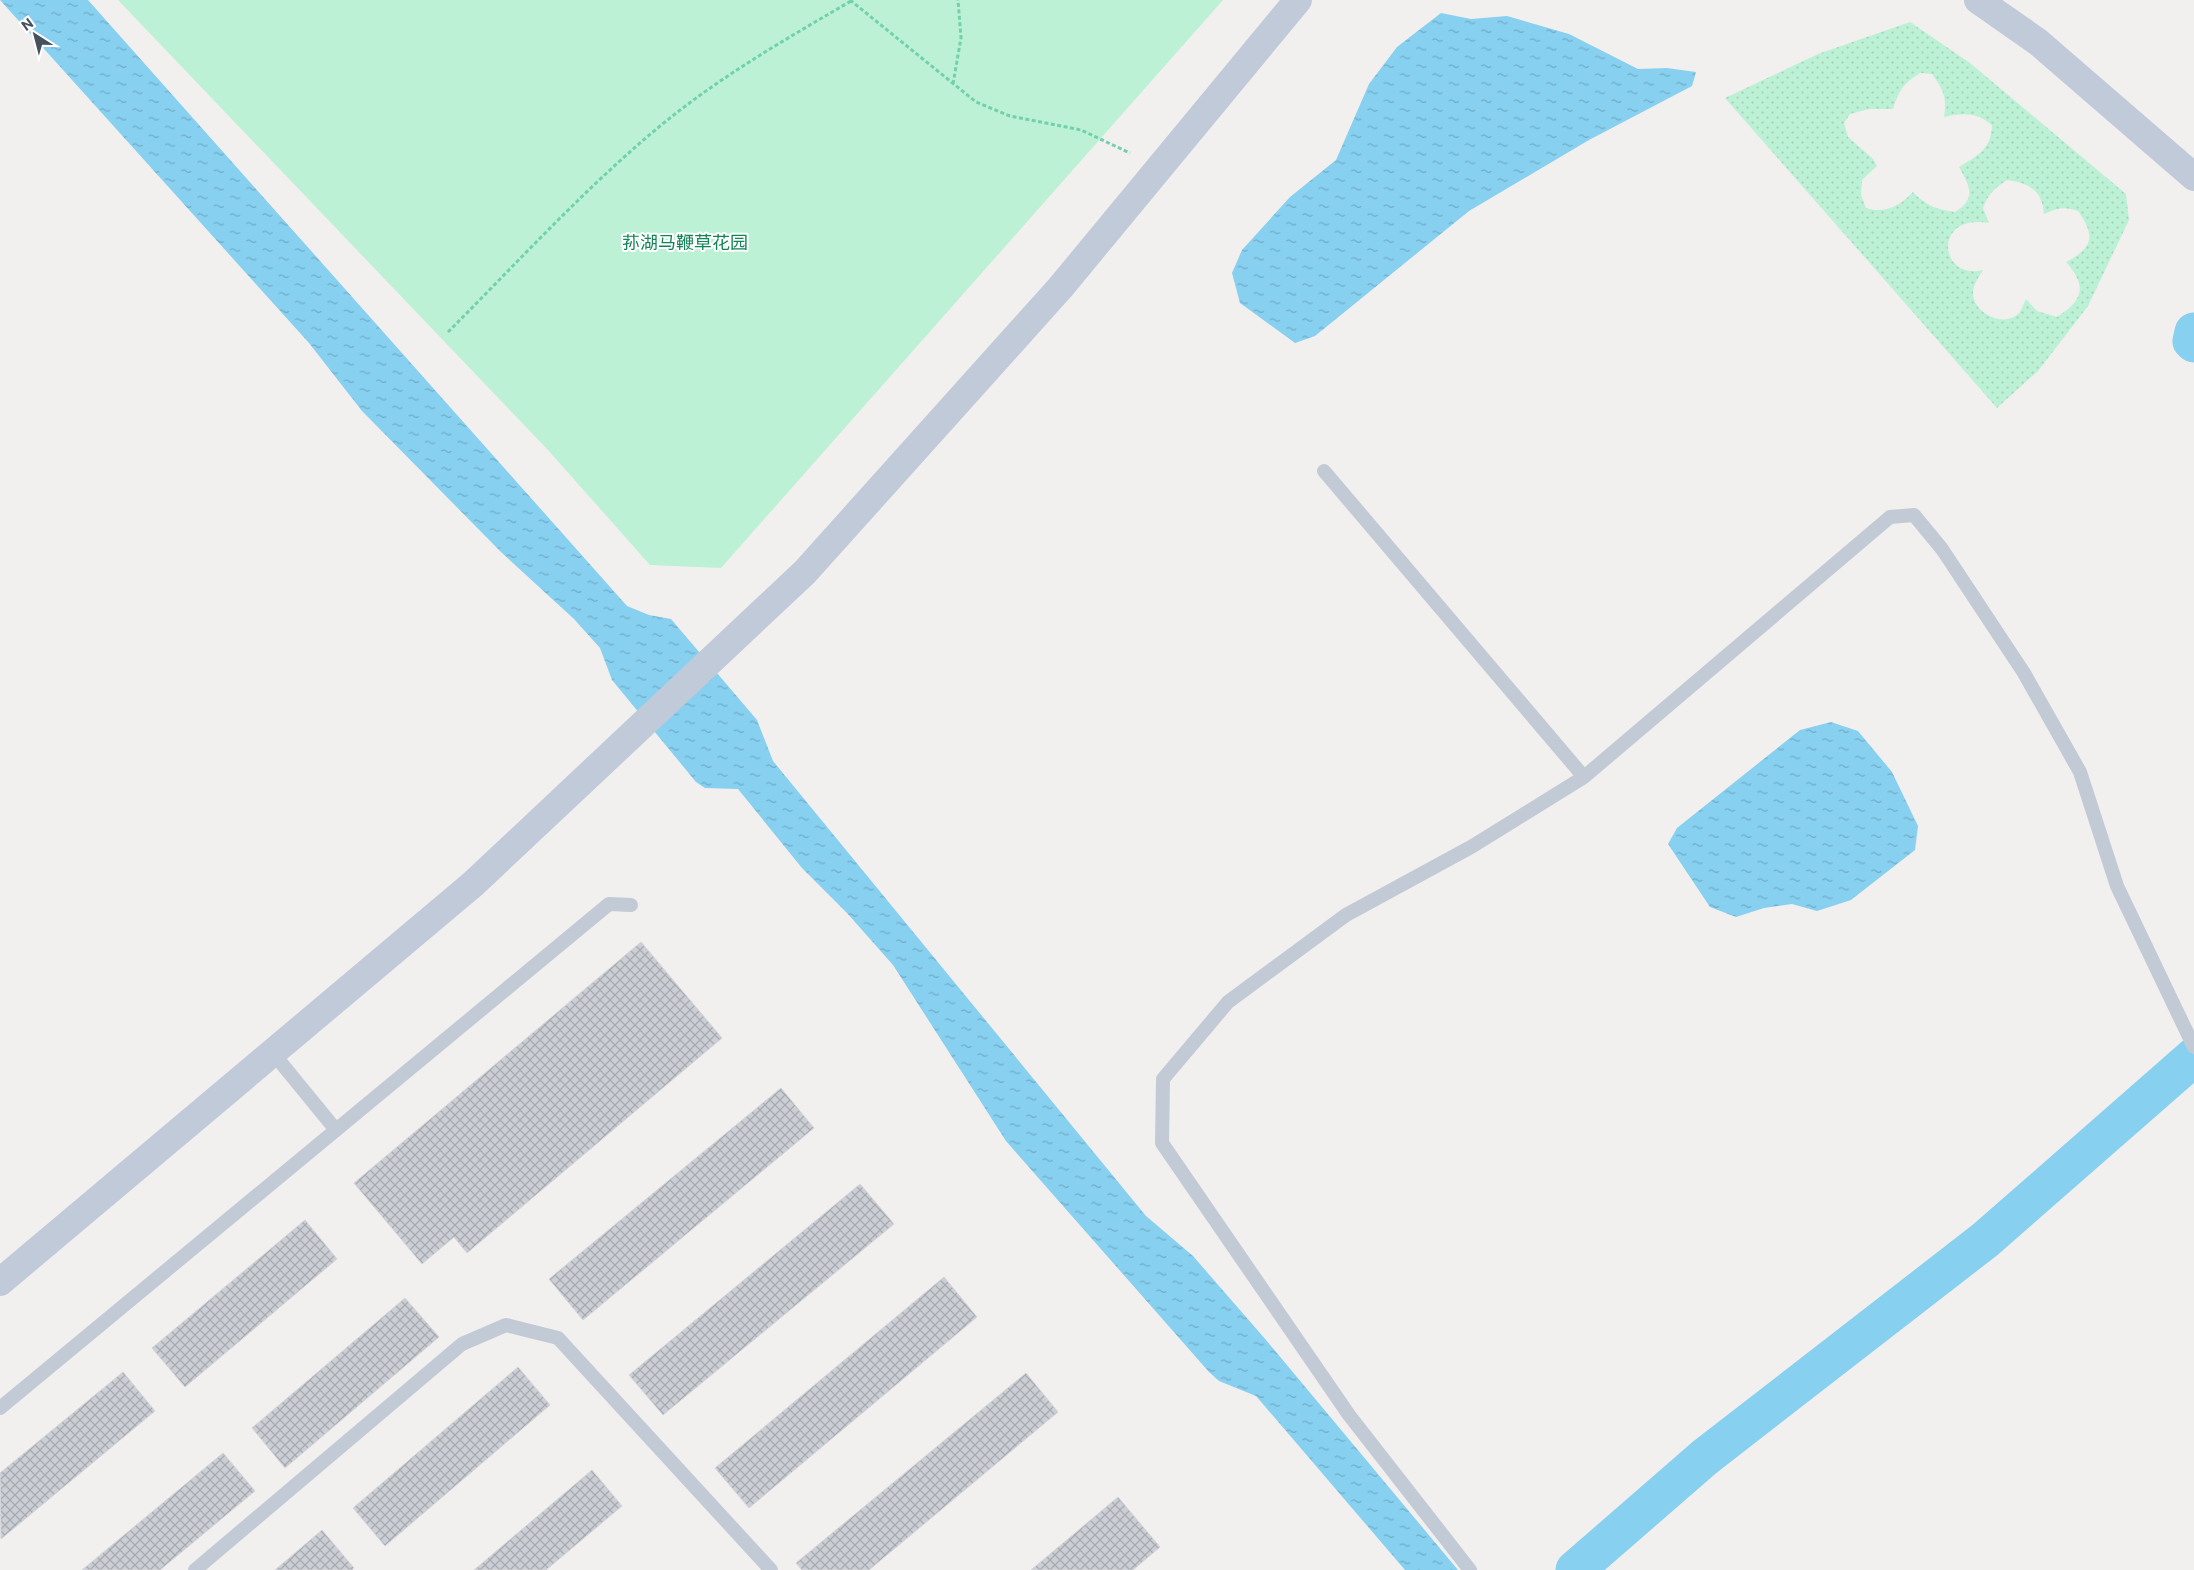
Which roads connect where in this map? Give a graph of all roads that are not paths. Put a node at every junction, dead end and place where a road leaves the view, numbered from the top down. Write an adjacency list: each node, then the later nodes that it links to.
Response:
1 (1298, 0): 8 (street)
2 (1978, 0): 3 (street)
3 (2193, 176)
4 (1324, 471): 5 (lane)
5 (1584, 776): 7 (lane); 14 (lane)
6 (631, 905): 9 (lane)
7 (2194, 1047)
8 (273, 1053): 9 (lane); 10 (street)
9 (336, 1130): 11 (lane)
10 (0, 1282)
11 (0, 1408)
12 (195, 1570): 13 (lane)
13 (772, 1570)
14 (1470, 1570)

